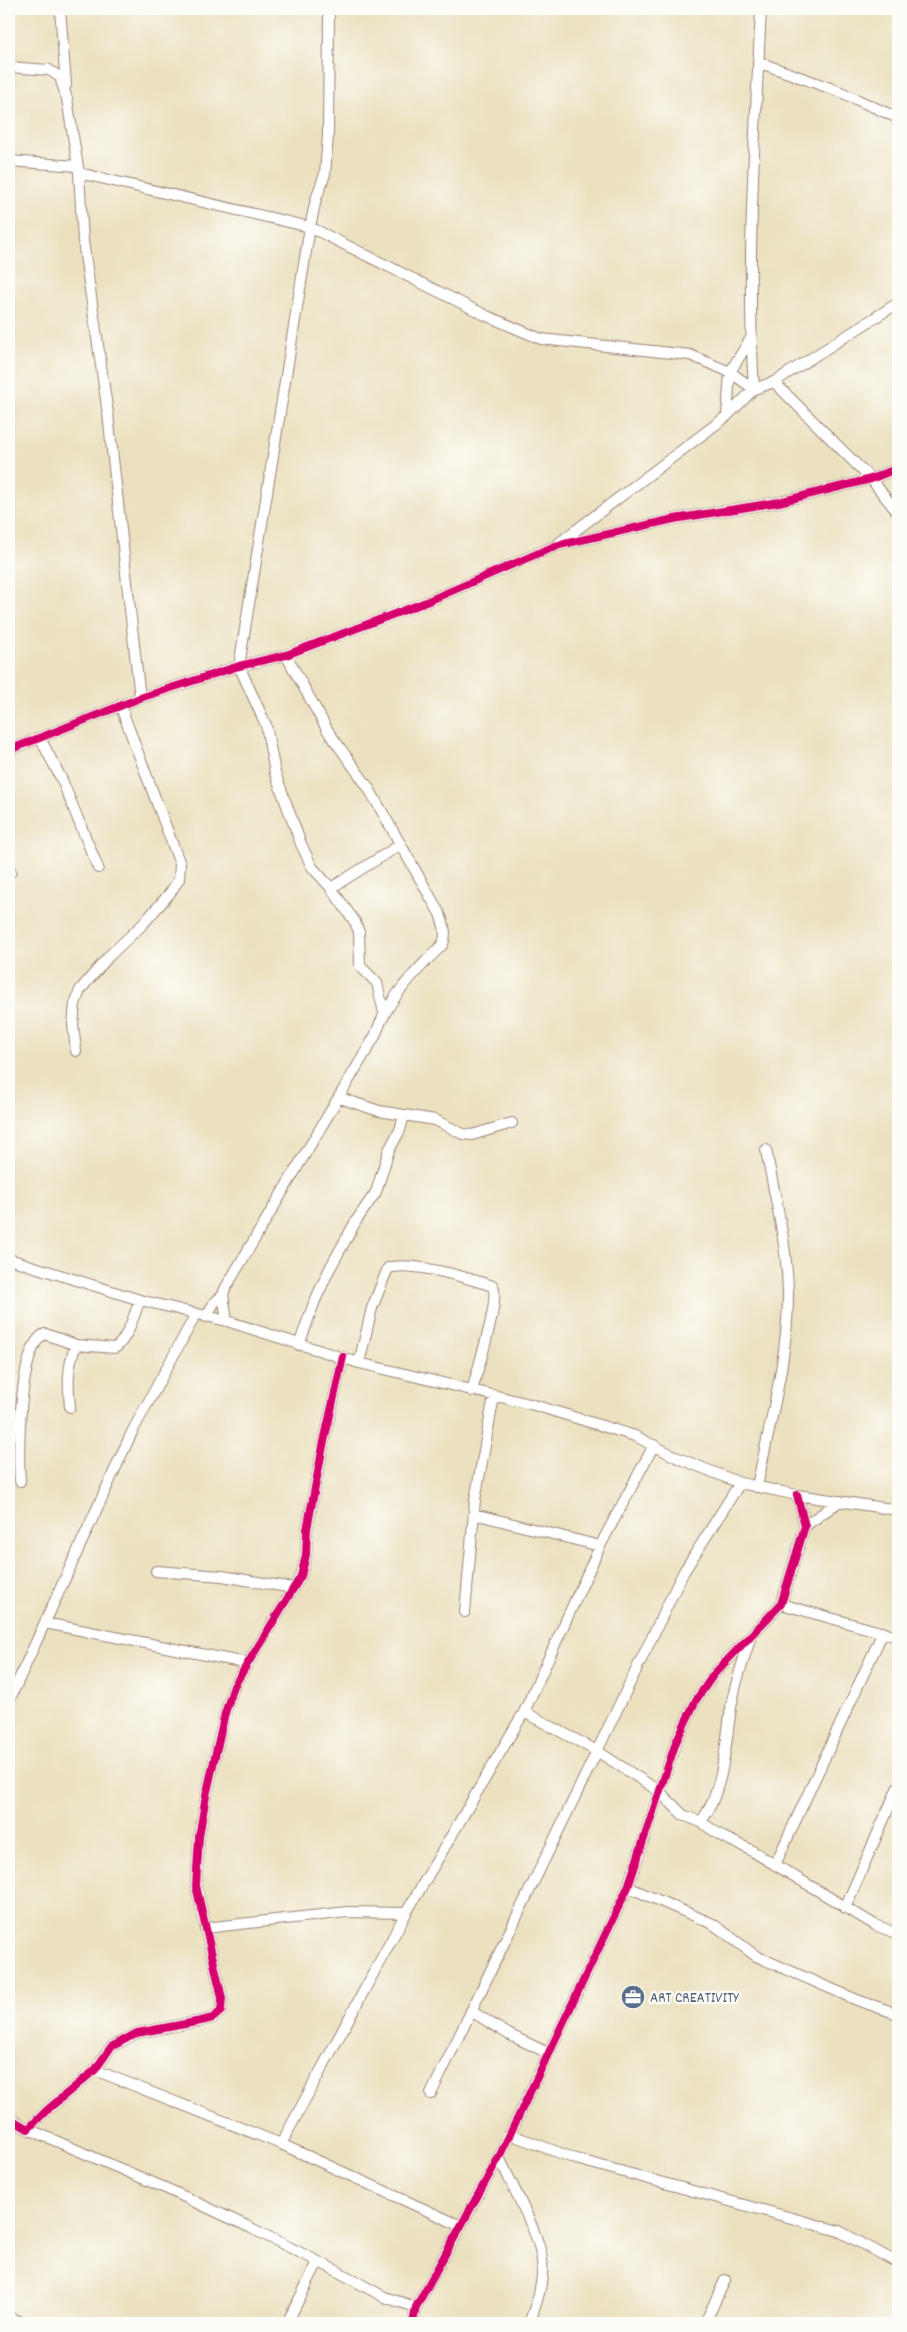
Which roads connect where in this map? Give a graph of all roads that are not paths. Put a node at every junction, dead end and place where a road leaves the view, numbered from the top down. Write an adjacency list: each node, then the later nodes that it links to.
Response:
1 (60, 9): 6 (street)
2 (329, 9): 10 (street)
3 (761, 9): 4 (street)
4 (758, 62): 7 (street); 12 (street)
5 (9, 67): 6 (street)
6 (67, 99): 9 (street)
7 (898, 118)
8 (9, 160): 9 (street)
9 (78, 170): 10 (street); 23 (street)
10 (310, 227): 13 (street); 22 (street)
11 (898, 303): 14 (street)
12 (751, 338): 13 (street); 15 (street)
13 (730, 372): 15 (street); 16 (street)
14 (774, 382): 15 (street); 18 (street)
15 (754, 389): 16 (street)
16 (727, 416): 20 (street)
17 (898, 468): 18 (street)
18 (871, 479): 19 (street); 20 (street)
19 (898, 513)
20 (555, 546): 21 (street)
21 (286, 656): 22 (street); 27 (street)
22 (239, 666): 23 (street); 29 (street)
23 (140, 698): 24 (street)
24 (120, 705): 25 (street); 31 (street)
25 (40, 738): 26 (street); 28 (street)
26 (9, 750)
27 (400, 845): 29 (street); 30 (street)
28 (98, 868)
29 (331, 888): 30 (street)
30 (384, 1013): 32 (street)
31 (76, 1051)
32 (340, 1098): 33 (street); 37 (street)
33 (404, 1115): 34 (street); 42 (street)
34 (512, 1123)
35 (766, 1150): 51 (street)
36 (9, 1259): 38 (street)
37 (223, 1295): 39 (street); 40 (street)
38 (140, 1300): 39 (street); 41 (street)
39 (201, 1315): 40 (street); 62 (street)
40 (227, 1321): 42 (street)
41 (76, 1345): 47 (street); 49 (street)
42 (299, 1345): 43 (street)
43 (343, 1357): 44 (street); 59 (street)
44 (359, 1363): 45 (street); 45 (street)
45 (472, 1391): 46 (street)
46 (494, 1396): 48 (street); 55 (street)
47 (70, 1408)
48 (654, 1445): 50 (street); 57 (street)
49 (20, 1481)
50 (740, 1482): 51 (street); 69 (street)
51 (757, 1487): 52 (street)
52 (797, 1495): 53 (street); 56 (street)
53 (840, 1500): 54 (street); 56 (street)
54 (898, 1510)
55 (474, 1514): 57 (street); 61 (street)
56 (805, 1526): 60 (street)
57 (600, 1546): 68 (street)
58 (156, 1572): 59 (street)
59 (293, 1588): 66 (street)
60 (780, 1604): 63 (street); 64 (street)
61 (465, 1612)
62 (45, 1623): 66 (street); 67 (street)
63 (883, 1632): 65 (street); 73 (street)
64 (750, 1637): 71 (street); 72 (street)
65 (898, 1637)
66 (246, 1663): 77 (street)
67 (9, 1701)
68 (524, 1712): 69 (street); 76 (street)
69 (597, 1751): 71 (street); 79 (street)
70 (898, 1788): 75 (street)
71 (659, 1791): 72 (street); 74 (street)
72 (701, 1822): 73 (street)
73 (774, 1865): 75 (street)
74 (628, 1887): 80 (street); 81 (street)
75 (845, 1908): 78 (street)
76 (406, 1913): 77 (street); 87 (street)
77 (206, 1928): 82 (street)
78 (898, 1934)
79 (471, 2011): 81 (street); 83 (street)
80 (898, 2014)
81 (548, 2053): 86 (street)
82 (95, 2070): 85 (street); 87 (street)
83 (431, 2094)
84 (9, 2118): 85 (street)
85 (28, 2129): 90 (street)
86 (509, 2134): 88 (street); 91 (street)
87 (281, 2144): 89 (street)
88 (499, 2157): 89 (street); 98 (street)
89 (461, 2226): 93 (street)
90 (318, 2262): 93 (street); 96 (street)
91 (898, 2263)
92 (725, 2280): 99 (street)
93 (416, 2307): 97 (street)
94 (9, 2317): 95 (street)
95 (22, 2323)
96 (286, 2323)
97 (413, 2323)
98 (529, 2323)
99 (704, 2323)

